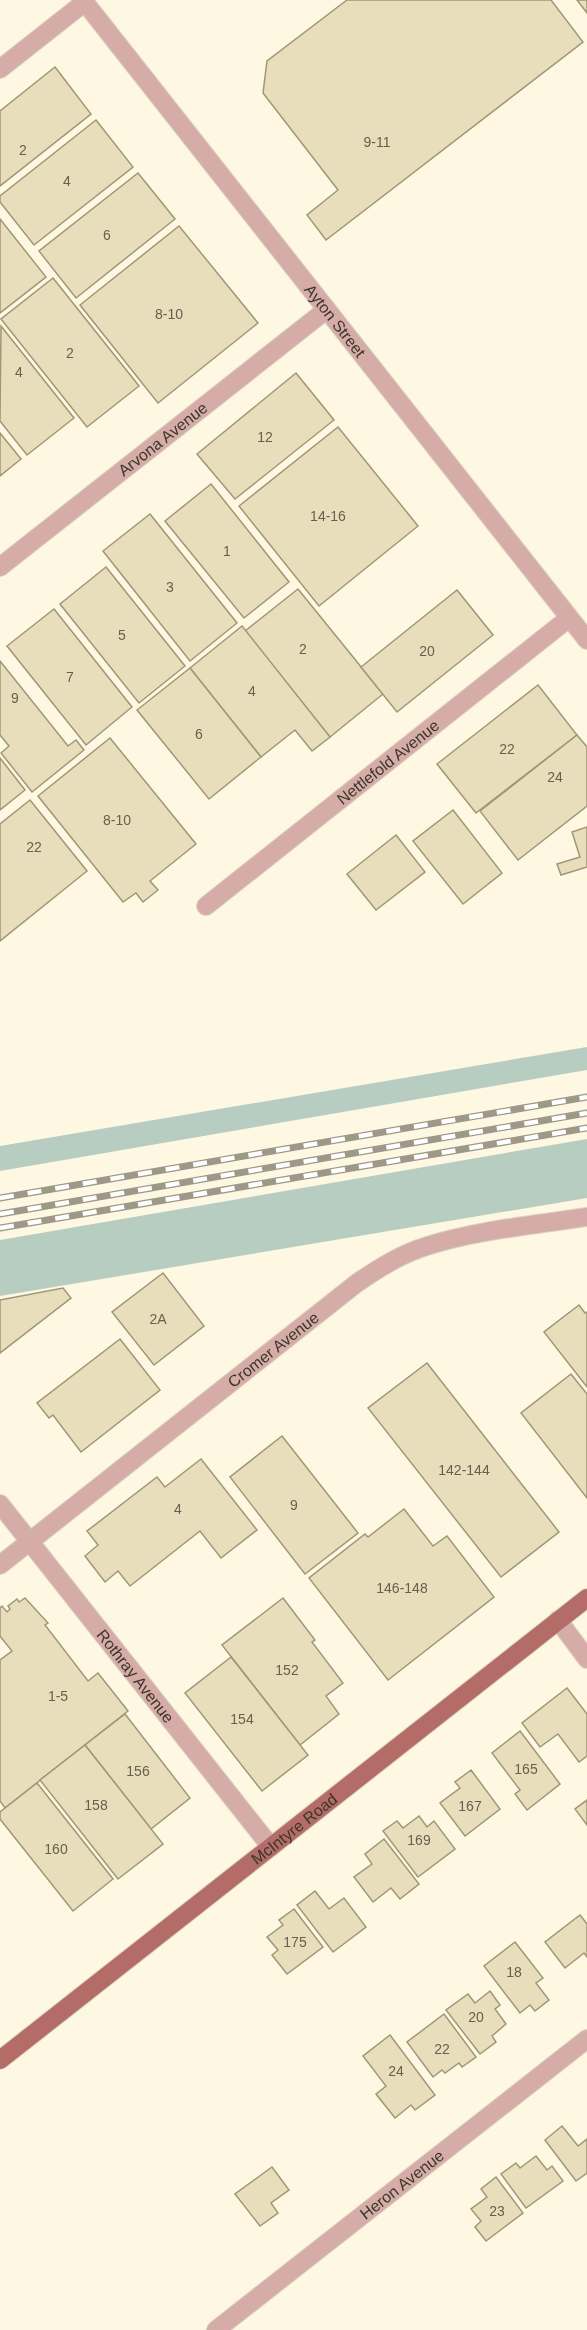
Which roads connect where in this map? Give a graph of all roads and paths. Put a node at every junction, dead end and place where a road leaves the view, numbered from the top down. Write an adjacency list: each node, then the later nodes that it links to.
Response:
1 (84, 1): 2 (street); 3 (street, Ayton Street)
2 (0, 69)
3 (326, 310): 4 (street, Arvona Avenue); 5 (street, Ayton Street)
4 (0, 567)
5 (569, 618): 6 (street, Ayton Street); 7 (street, Nettlefold Avenue)
6 (587, 640)
7 (206, 906)
8 (587, 1217): 10 (street, Cromer Avenue)
9 (0, 1504): 10 (street, Rothray Avenue)
10 (30, 1542): 11 (street, Cromer Avenue); 15 (street, Rothray Avenue)
11 (0, 1565)
12 (587, 1598): 13 (main road, McIntyre Road)
13 (558, 1620): 14 (street); 15 (main road, McIntyre Road)
14 (587, 1659)
15 (271, 1847): 17 (main road, McIntyre Road)
16 (587, 2039): 18 (street, Heron Avenue)
17 (0, 2060)
18 (216, 2330)

